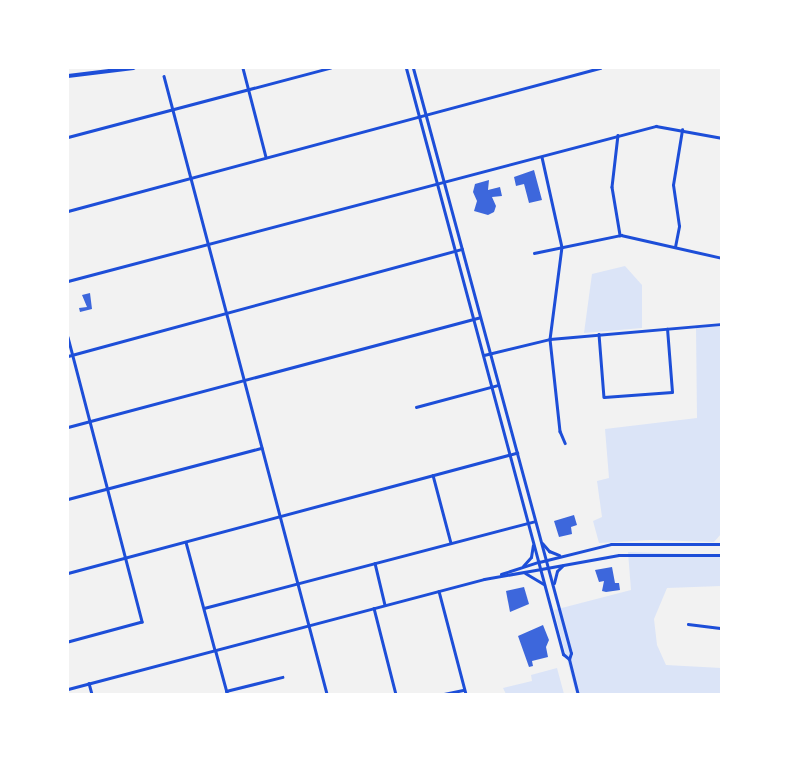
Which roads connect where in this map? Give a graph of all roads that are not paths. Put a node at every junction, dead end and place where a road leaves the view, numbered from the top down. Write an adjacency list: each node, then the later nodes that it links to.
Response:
1 (134, 68): 7 (highway)
2 (243, 68): 9 (street)
3 (330, 68): 9 (street)
4 (406, 68): 12 (main road)
5 (413, 68): 11 (main road)
6 (600, 68): 11 (street)
7 (68, 76)
8 (164, 76): 10 (street)
9 (249, 88): 10 (street); 18 (street)
10 (173, 108): 15 (street); 19 (street)
11 (426, 114): 12 (street); 20 (main road)
12 (420, 116): 18 (street); 21 (main road)
13 (682, 130): 14 (street); 16 (street); 26 (street)
14 (618, 135): 17 (street); 23 (street)
15 (68, 137)
16 (722, 138)
17 (542, 156): 20 (street); 25 (street)
18 (266, 157): 19 (street)
19 (190, 178): 22 (street); 24 (street)
20 (444, 182): 21 (street); 27 (main road)
21 (438, 184): 24 (street); 28 (main road)
22 (68, 210)
23 (620, 235): 25 (street); 26 (street)
24 (208, 244): 31 (street); 32 (street)
25 (562, 247): 29 (street); 39 (street)
26 (675, 248): 30 (street)
27 (462, 249): 28 (street); 33 (main road)
28 (456, 251): 32 (street); 34 (main road)
29 (534, 253)
30 (722, 258)
31 (68, 281)
32 (225, 312): 41 (street); 44 (street)
33 (480, 317): 34 (street); 40 (main road)
34 (474, 318): 42 (main road); 44 (street)
35 (722, 324): 36 (street)
36 (667, 329): 37 (street); 37 (street)
37 (598, 334): 39 (street)
38 (68, 337): 41 (street)
39 (550, 339): 40 (street); 50 (street)
40 (490, 354): 42 (street); 45 (main road)
41 (72, 355): 43 (street); 48 (street)
42 (484, 355): 46 (main road)
43 (68, 356)
44 (244, 380): 48 (street); 51 (street)
45 (498, 385): 46 (street); 52 (main road)
46 (492, 386): 47 (street); 53 (main road)
47 (416, 407)
48 (90, 421): 49 (street); 55 (street)
49 (68, 427)
50 (565, 443)
51 (261, 448): 55 (street); 57 (street)
52 (517, 453): 53 (street); 58 (main road)
53 (510, 455): 54 (street); 59 (main road)
54 (433, 475): 57 (street); 63 (street)
55 (108, 488): 56 (street); 67 (street)
56 (68, 499)
57 (280, 516): 61 (street); 78 (street)
58 (535, 521): 59 (street); 60 (main road)
59 (528, 522): 62 (main road); 63 (street)
60 (540, 540): 65 (main road); 68 (main road)
61 (186, 542): 67 (street); 83 (street)
62 (533, 542): 69 (main road); 72 (main road)
63 (451, 543): 70 (street)
64 (722, 544): 65 (main road)
65 (562, 556): 68 (main road)
66 (722, 556): 71 (main road)
67 (126, 558): 75 (street); 88 (street)
68 (546, 560): 69 (main road); 73 (main road)
69 (539, 562): 72 (main road); 74 (main road)
70 (375, 563): 78 (street); 82 (street)
71 (564, 564): 73 (main road); 80 (main road)
72 (523, 566): 77 (main road)
73 (548, 567): 74 (main road); 80 (main road)
74 (541, 569): 76 (main road); 79 (main road)
75 (68, 573)
76 (525, 573): 77 (main road); 79 (main road)
77 (496, 577): 81 (main road)
78 (298, 584): 83 (street); 86 (street)
79 (545, 587): 90 (main road)
80 (554, 588): 90 (main road)
81 (439, 592): 82 (main road); 94 (street)
82 (385, 605): 84 (main road)
83 (204, 608): 89 (street)
84 (374, 608): 86 (main road); 98 (street)
85 (688, 624): 87 (street)
86 (309, 625): 89 (main road); 97 (street)
87 (722, 628)
88 (68, 642)
89 (215, 650): 92 (main road); 95 (main road)
90 (569, 660): 101 (main road)
91 (282, 677): 95 (street)
92 (89, 683): 93 (main road); 96 (street)
93 (68, 689)
94 (463, 690): 99 (street); 100 (street)
95 (227, 693)
96 (92, 694)
97 (326, 694)
98 (396, 694)
99 (444, 694)
100 (466, 694)
101 (578, 694)

